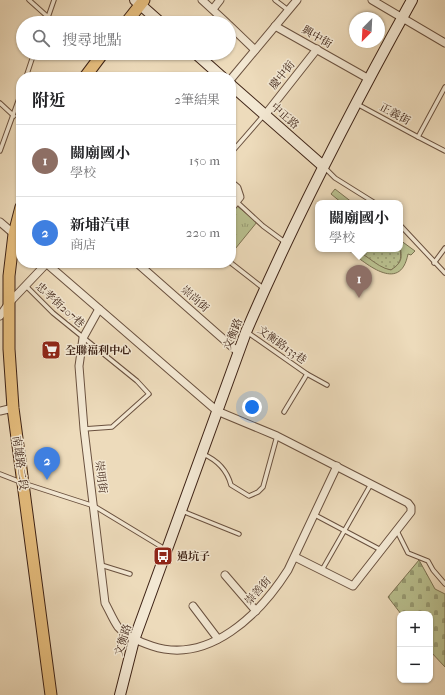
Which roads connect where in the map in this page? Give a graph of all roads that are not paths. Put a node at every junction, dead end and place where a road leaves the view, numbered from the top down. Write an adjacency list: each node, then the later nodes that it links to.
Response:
1 (29, 0): 12 (lane)
2 (54, 0): 13 (lane)
3 (202, 0): 10 (street)
4 (220, 0): 10 (street)
5 (276, 0): 11 (lane)
6 (296, 0): 11 (street)
7 (372, 0): 17 (street)
8 (412, 0): 17 (street, 文衡路)
9 (140, 2): 14 (main road); 15 (street)
10 (213, 9): 16 (street)
11 (288, 10): 18 (street)
12 (47, 16)
13 (48, 16)
14 (131, 16)
15 (154, 16)
16 (220, 16)
17 (402, 18): 20 (street); 30 (street, 文衡路)
18 (275, 26): 21 (street); 22 (street, 興中街)
19 (236, 32): 21 (street)
20 (445, 43)
21 (255, 50): 29 (street)
22 (317, 50): 30 (street, 興中街); 36 (street, 慶中街)
23 (32, 60): 26 (lane)
24 (98, 60): 27 (main road)
25 (203, 60): 28 (street)
26 (28, 72)
27 (90, 72)
28 (216, 72)
29 (236, 73)
30 (369, 79): 34 (street, 文衡路)
31 (445, 87): 38 (lane, 正義街)
32 (236, 89): 36 (street, 中正路)
33 (0, 103): 37 (lane)
34 (356, 103): 38 (lane, 正義街); 42 (street, 文衡路)
35 (16, 109): 37 (lane)
36 (265, 114): 39 (lane); 42 (street, 中正路)
37 (14, 116): 40 (lane)
38 (418, 137): 41 (lane)
39 (236, 147)
40 (0, 151)
41 (445, 151)
42 (324, 166): 44 (lane); 50 (street, 文衡路)
43 (236, 188): 45 (street)
44 (370, 200)
45 (237, 202): 50 (lane)
46 (0, 222): 48 (street)
47 (403, 228): 52 (lane)
48 (16, 236)
49 (16, 242): 60 (main road, 南雄路二段)
50 (286, 243): 59 (street, 文衡路)
51 (445, 248): 52 (lane)
52 (434, 263): 57 (lane)
53 (236, 267): 59 (lane)
54 (42, 268): 58 (street)
55 (53, 268): 61 (street)
56 (143, 268): 65 (street, 崇尚街)
57 (445, 273)
58 (25, 285): 60 (street); 64 (lane, 忠孝街207巷)
59 (265, 289): 63 (street, 文衡路)
60 (7, 303): 62 (street); 68 (main road, 南雄路二段)
61 (99, 310): 64 (street, 崇明街); 70 (street)
62 (0, 316)
63 (246, 332): 65 (street, 文衡路); 66 (lane, 文衡路133巷)
64 (83, 338): 72 (street, 崇明街); 72 (lane, 忠孝街207巷)
65 (238, 352): 70 (street, 文衡路)
66 (307, 374): 67 (lane, 文衡路133巷); 71 (lane, 文衡路133巷)
67 (327, 384)
68 (13, 408): 69 (street); 77 (main road, 南雄路二段)
69 (0, 411)
70 (217, 411): 73 (street); 74 (street, 文衡路)
71 (284, 412)
72 (84, 429): 79 (street, 崇明街)
73 (277, 436): 74 (lane); 75 (street)
74 (202, 454): 80 (street, 文衡路)
75 (337, 466): 78 (street); 81 (street, 崇善街)
76 (0, 474): 77 (lane)
77 (23, 483): 79 (lane); 97 (main road, 南雄路二段)
78 (371, 484): 82 (street); 83 (lane)
79 (94, 506): 85 (lane); 88 (street, 崇明街)
80 (182, 511): 84 (lane); 85 (street, 文衡路)
81 (315, 515): 83 (lane); 87 (street, 崇善街)
82 (397, 530): 86 (street); 92 (lane)
83 (345, 531): 86 (lane); 89 (lane)
84 (239, 534)
85 (168, 550): 96 (street, 文衡路)
86 (382, 551): 89 (street)
87 (295, 557): 89 (street); 94 (street, 崇善街)
88 (101, 565): 90 (lane); 96 (street, 崇明街)
89 (321, 571)
90 (130, 574)
91 (225, 574): 94 (street)
92 (445, 584)
93 (193, 606): 95 (street)
94 (256, 611): 95 (street, 崇善街)
95 (218, 639): 96 (street, 崇善街)
96 (134, 640): 98 (street, 文衡路)
97 (51, 695)
98 (120, 695)

